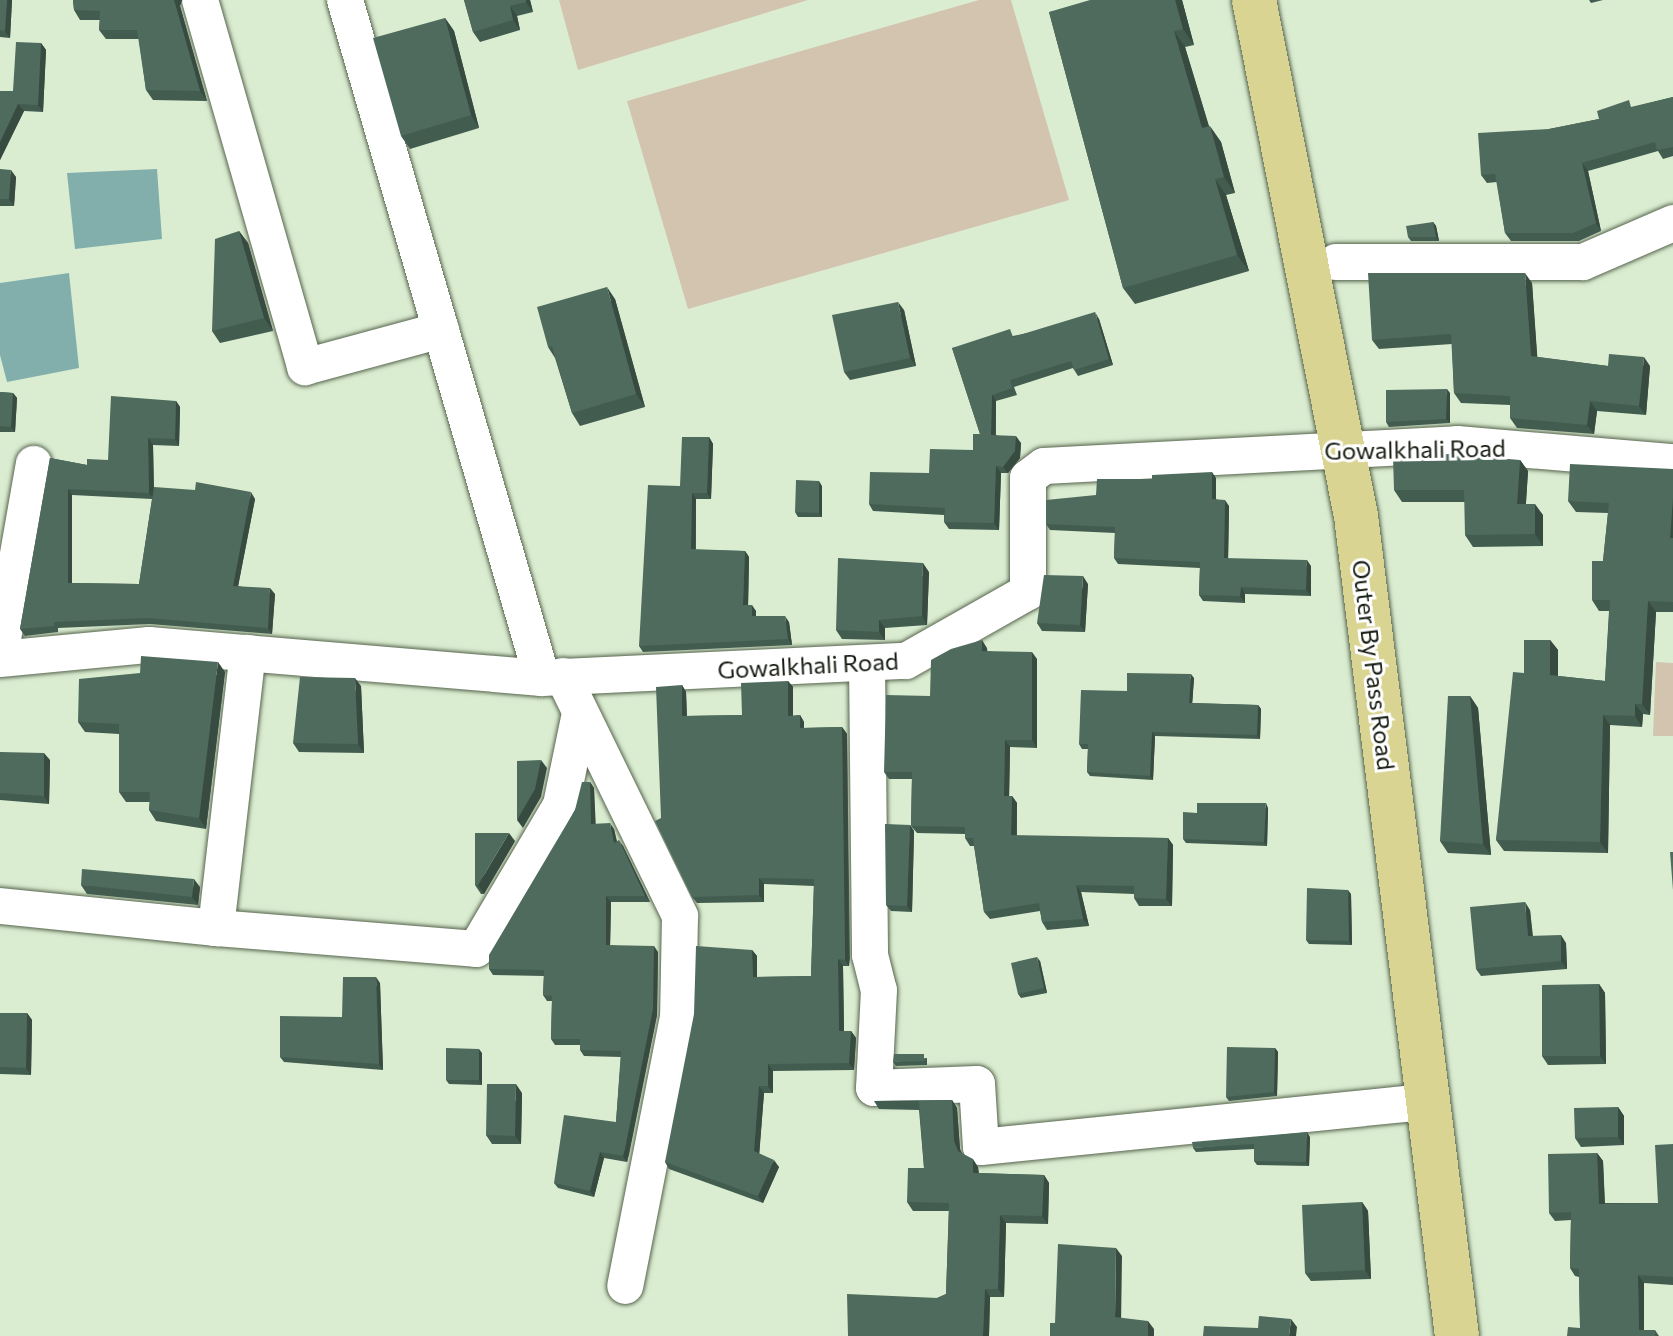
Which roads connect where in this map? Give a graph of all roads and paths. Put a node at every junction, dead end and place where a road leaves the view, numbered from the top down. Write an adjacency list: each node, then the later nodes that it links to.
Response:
1 (200, 0): 7 (street)
2 (345, 0): 7 (street)
3 (1254, 0): 8 (main road, Outer By Pass Road)
4 (1285, 0): 6 (main road, Outer By Pass Road)
5 (1673, 223): 6 (street)
6 (1336, 262): 8 (main road, Outer By Pass Road)
7 (441, 330): 14 (street)
8 (1356, 448): 9 (street, Gowalkhali Road); 13 (street, Gowalkhali Road); 18 (main road, Outer By Pass Road); 21 (main road, Outer By Pass Road)
9 (1673, 462)
10 (34, 464): 12 (street)
11 (248, 653): 12 (street, Gowalkhali Road); 14 (street, Gowalkhali Road); 17 (street)
12 (0, 657)
13 (867, 663): 14 (street, Gowalkhali Road); 18 (street)
14 (552, 677): 15 (street)
15 (580, 713): 17 (street); 19 (street)
16 (0, 906): 17 (street)
17 (216, 928)
18 (1427, 1102): 20 (main road, Outer By Pass Road)
19 (625, 1286)
20 (1457, 1336)
21 (1482, 1336)

